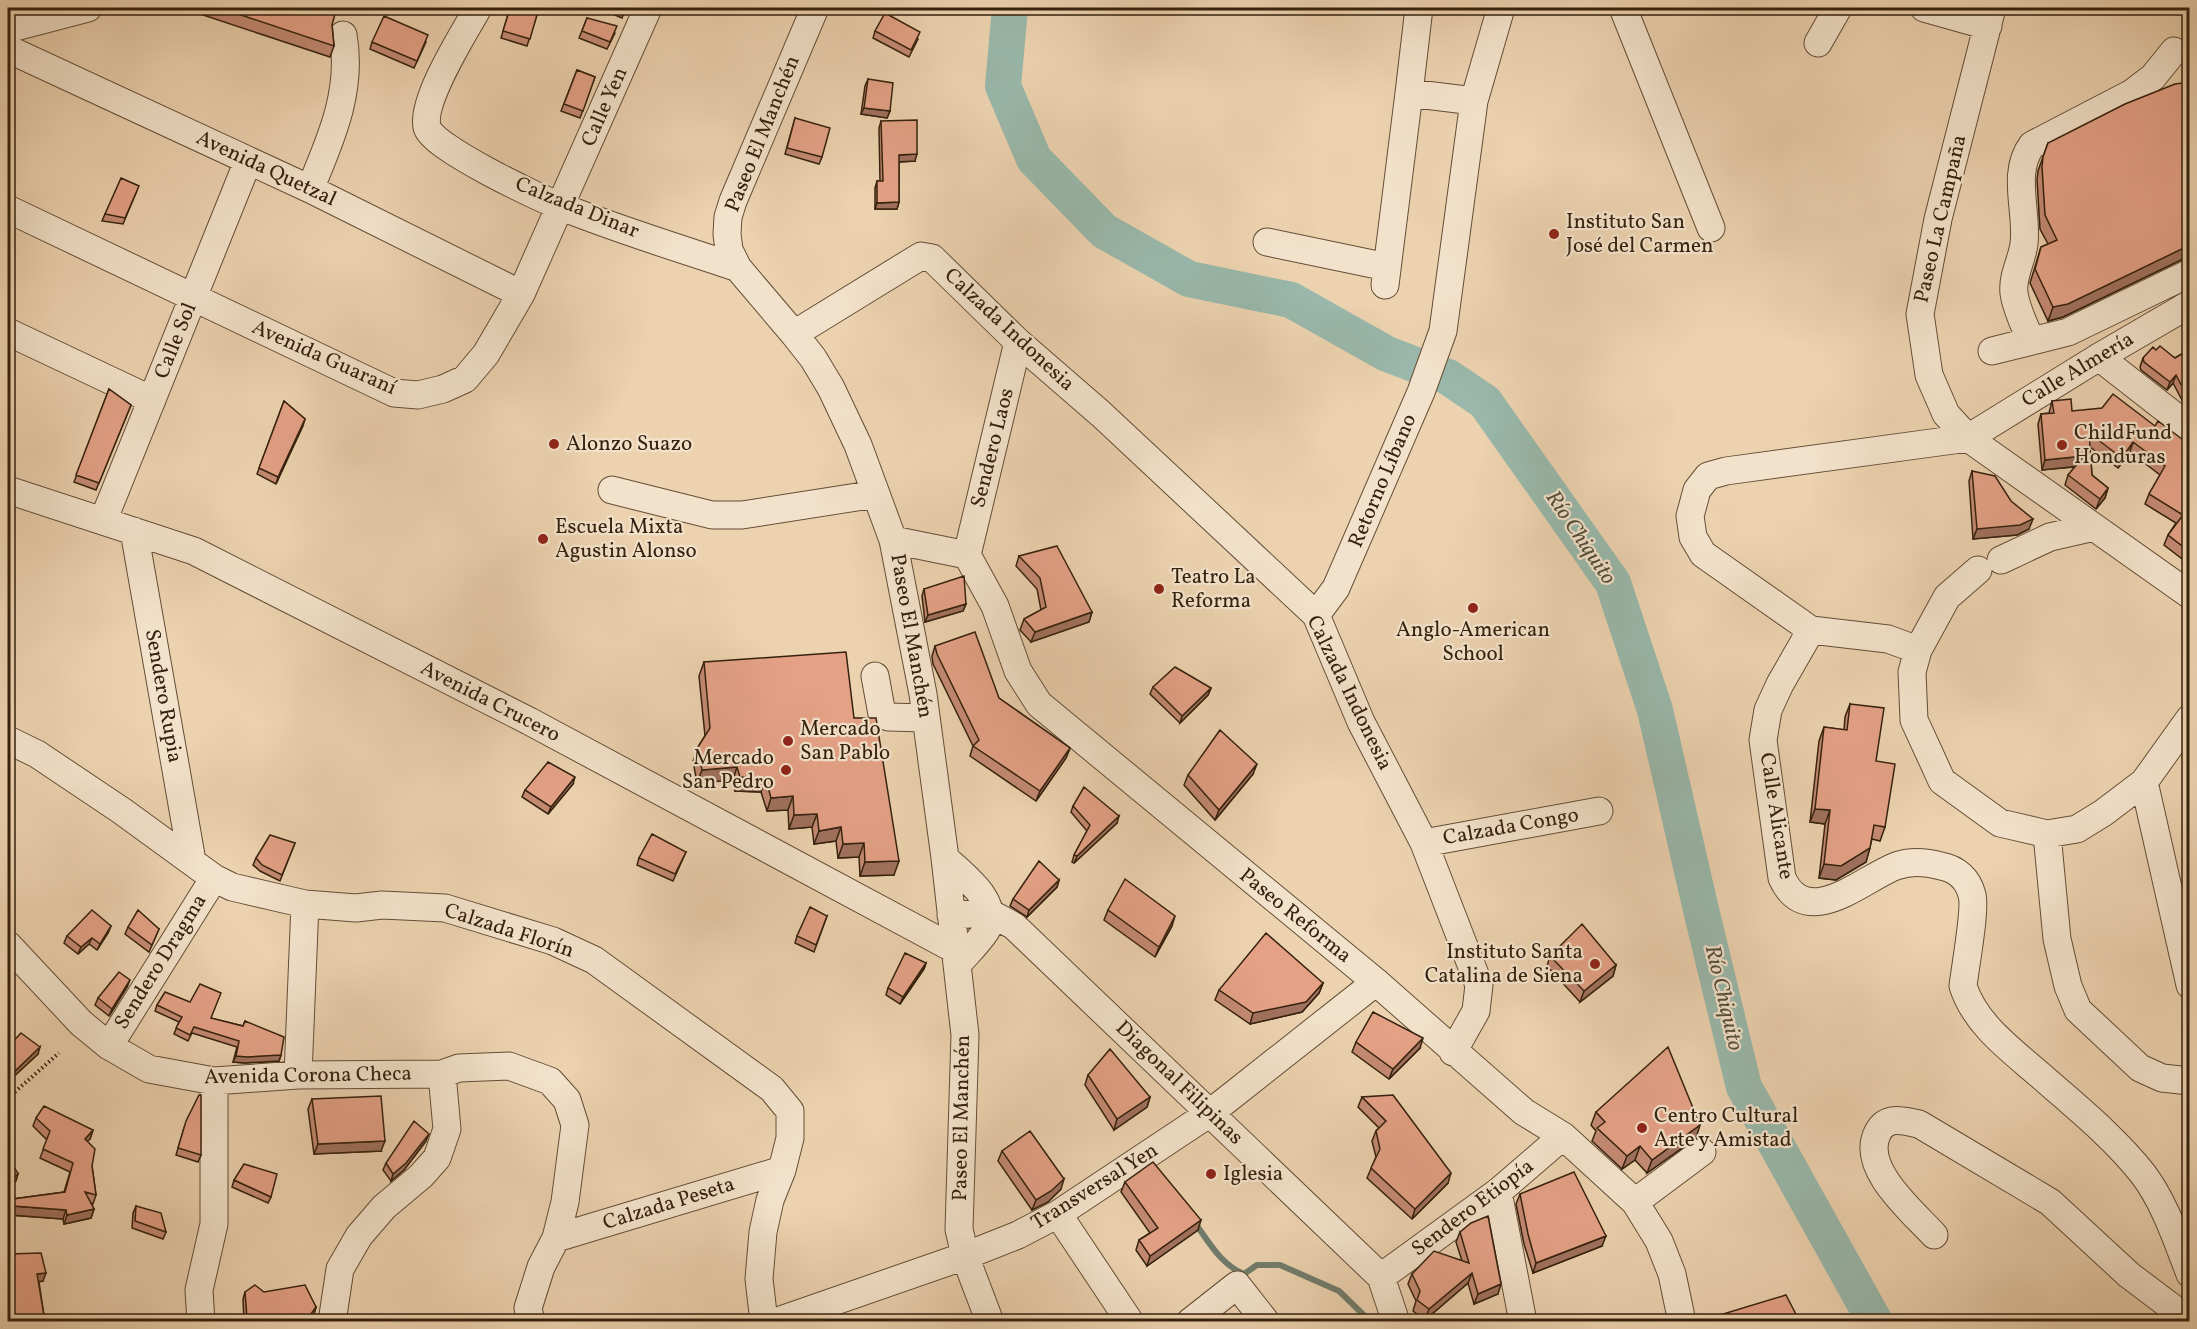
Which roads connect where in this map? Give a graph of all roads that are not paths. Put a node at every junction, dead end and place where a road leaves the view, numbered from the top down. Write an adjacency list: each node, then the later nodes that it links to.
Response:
1 (88, 8): 11 (street)
2 (478, 8): 20 (street, Calzada Dinar)
3 (648, 8): 20 (street, Calle Yen)
4 (815, 8): 24 (street, Paseo El Manchén)
5 (1419, 8): 16 (street)
6 (1501, 8): 17 (street, Retorno Líbano)
7 (1623, 8): 22 (street)
8 (1838, 8): 13 (street)
9 (1924, 8): 10 (street)
10 (1990, 17): 37 (street, Paseo La Campaña)
11 (8, 30)
12 (343, 35): 19 (street)
13 (1818, 43)
14 (8, 49): 18 (street, Avenida Quetzal)
15 (2174, 51): 31 (street)
16 (1409, 93): 17 (street); 23 (street)
17 (1474, 101): 47 (street, Retorno Líbano)
18 (248, 161): 19 (street, Avenida Quetzal); 27 (street, Calle Sol)
19 (310, 189): 26 (street, Avenida Quetzal)
20 (561, 206): 24 (street, Calzada Dinar); 26 (street, Avenida Guaraní)
21 (8, 209): 27 (street, Avenida Guaraní)
22 (1712, 228)
23 (1267, 242)
24 (738, 268): 30 (street, Paseo El Manchén)
25 (2190, 273): 31 (street)
26 (521, 294): 27 (street, Avenida Guaraní)
27 (193, 297): 35 (street, Calle Sol)
28 (2190, 304): 34 (street, Calle Almería)
29 (8, 332): 35 (street)
30 (795, 334): 32 (street, Calzada Indonesia); 40 (street, Paseo El Manchén)
31 (2031, 341): 33 (street)
32 (1018, 342): 45 (street, Sendero Laos); 47 (street, Calzada Indonesia)
33 (1992, 351)
34 (2098, 357): 36 (street); 37 (street, Calle Almería)
35 (152, 399): 41 (street, Calle Sol)
36 (2190, 428)
37 (1968, 438): 42 (street, Paseo La Campaña); 48 (street)
38 (8, 490): 41 (street, Avenida Crucero)
39 (612, 490): 40 (street)
40 (876, 494): 44 (street, Paseo El Manchén)
41 (103, 521): 43 (street, Avenida Crucero)
42 (2094, 527): 46 (street, Paseo La Campaña); 49 (street)
43 (134, 531): 59 (street, Sendero Rupia); 65 (street, Avenida Crucero)
44 (893, 540): 45 (street); 51 (street, Paseo El Manchén)
45 (967, 555): 67 (street, Paseo Reforma)
46 (2190, 595)
47 (1316, 615): 57 (street, Calzada Indonesia)
48 (1811, 630): 49 (street); 84 (street, Calle Alicante)
49 (1918, 650): 56 (street)
50 (875, 676): 51 (street)
51 (926, 718): 58 (street, Paseo El Manchén)
52 (2190, 718): 54 (street)
53 (8, 740): 59 (street, Calzada Florín)
54 (2144, 782): 56 (street); 66 (street)
55 (1599, 811): 57 (street, Calzada Congo)
56 (2047, 834): 73 (street)
57 (1424, 843): 69 (street, Calzada Indonesia)
58 (945, 858): 62 (street, Diagonal Filipinas); 63 (street, Paseo El Manchén)
59 (192, 861): 60 (street, Calzada Florín)
60 (214, 878): 61 (street, Calzada Florín); 68 (street, Sendero Dragma)
61 (305, 904): 71 (street); 77 (street, Calzada Florín)
62 (990, 913): 63 (street); 65 (street); 74 (street, Diagonal Filipinas)
63 (951, 915): 65 (street, Paseo El Manchén)
64 (8, 945): 68 (street, Avenida Corona Checa)
65 (957, 957): 83 (street, Paseo El Manchén)
66 (2188, 973)
67 (1376, 982): 69 (street, Paseo Reforma); 74 (street, Transversal Yen)
68 (109, 1046): 72 (street, Avenida Corona Checa)
69 (1453, 1052): 75 (street, Paseo Reforma)
70 (442, 1074): 71 (street, Avenida Corona Checa); 82 (street, Avenida Corona Checa); 88 (street)
71 (298, 1075): 72 (street, Avenida Corona Checa)
72 (214, 1081): 87 (street)
73 (2190, 1081)
74 (1210, 1113): 80 (street, Transversal Yen); 85 (street, Diagonal Filipinas)
75 (1563, 1136): 78 (street, Sendero Etiopía); 79 (street, Paseo Reforma)
76 (1702, 1152): 79 (street)
77 (782, 1170): 82 (street, Calzada Peseta); 90 (street, Calzada Florín)
78 (1498, 1192): 85 (street, Sendero Etiopía); 97 (street)
79 (1635, 1202): 98 (street, Paseo Reforma)
80 (1058, 1214): 83 (street, Transversal Yen); 93 (street)
81 (1934, 1235): 86 (street)
82 (556, 1238): 89 (street, Avenida Corona Checa)
83 (965, 1256): 91 (street, Transversal Yen); 92 (street, Paseo El Manchén)
84 (2190, 1274)
85 (1381, 1277): 96 (street, Diagonal Filipinas)
86 (2190, 1321)
87 (201, 1322)
88 (332, 1322)
89 (531, 1322)
90 (764, 1322)
91 (775, 1322)
92 (990, 1322)
93 (1130, 1322)
94 (1190, 1322): 95 (street)
95 (1266, 1322)
96 (1396, 1322)
97 (1523, 1322)
98 (1682, 1322)

